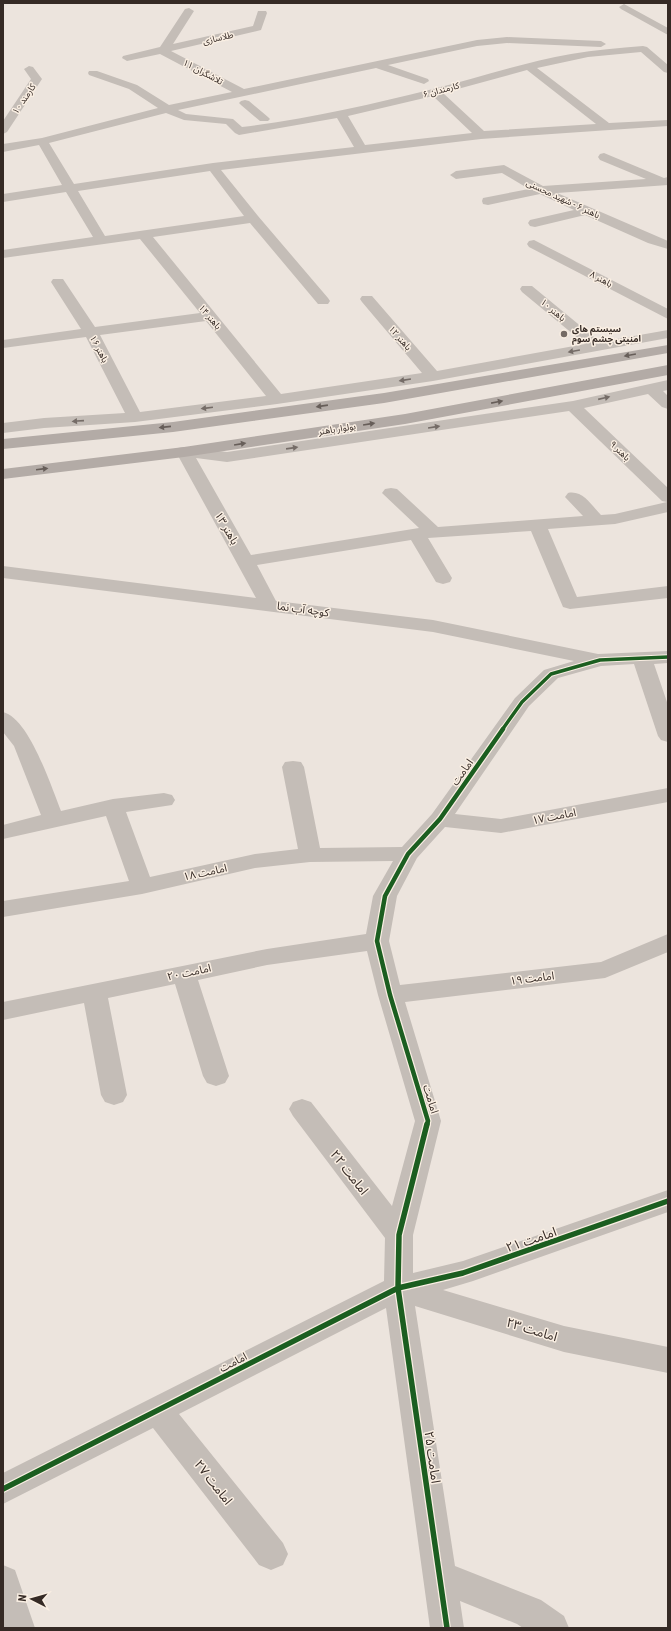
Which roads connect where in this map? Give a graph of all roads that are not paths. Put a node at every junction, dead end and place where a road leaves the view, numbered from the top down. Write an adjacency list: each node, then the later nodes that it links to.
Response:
1 (632, 3): 4 (street)
2 (189, 11): 8 (street)
3 (262, 13): 8 (street, طلاسازی)
4 (668, 33): 5 (street)
5 (656, 40)
6 (601, 44): 7 (street); 9 (street); 11 (street)
7 (643, 49): 12 (street, کارمندان ۶); 14 (street)
8 (163, 51): 10 (street); 18 (street, تلاشگران ۱۱)
9 (536, 53)
10 (127, 58)
11 (378, 65): 16 (street); 18 (street)
12 (528, 66): 17 (street, کارمندان ۶); 25 (street)
13 (29, 69): 26 (street, کارمند ۱۰)
14 (668, 70)
15 (93, 74): 20 (street)
16 (408, 85)
17 (435, 92): 21 (street, کارمندان ۶); 27 (street)
18 (244, 98): 20 (street); 22 (street, تلاشگران ۱۱)
19 (362, 98): 22 (street)
20 (167, 109): 23 (street); 28 (street)
21 (341, 114): 23 (street, کارمندان ۶); 30 (street)
22 (264, 119): 23 (street)
23 (229, 120)
24 (668, 123): 25 (street)
25 (607, 127): 27 (street)
26 (3, 130)
27 (481, 135): 30 (street)
28 (42, 141): 29 (street); 35 (street)
29 (3, 148)
30 (361, 149): 32 (street)
31 (604, 157): 34 (street)
32 (213, 167): 35 (street); 40 (street)
33 (456, 175): 36 (street, باهنر ۶ - شهید محسنی)
34 (667, 182): 36 (street)
35 (70, 189): 37 (street); 43 (street)
36 (541, 190): 38 (street); 39 (street, باهنر ۶ - شهید محسنی)
37 (3, 198)
38 (488, 201)
39 (588, 210): 41 (street); 45 (street, باهنر ۶ - شهید محسنی)
40 (253, 219): 42 (street); 50 (street)
41 (535, 223)
42 (144, 235): 43 (street); 52 (street, باهنر ۱۴)
43 (101, 240): 46 (street)
44 (534, 244): 51 (street, باهنر ۸)
45 (668, 245)
46 (3, 254)
47 (58, 282): 53 (street, باهنر ۱۶)
48 (527, 289): 56 (street, باهنر ۱۰)
49 (367, 300): 59 (street, باهنر ۱۲)
50 (323, 301)
51 (668, 315)
52 (209, 316): 53 (street); 62 (street, باهنر ۱۴)
53 (91, 333): 55 (street); 65 (street, باهنر ۱۶)
54 (668, 334): 56 (street)
55 (3, 344)
56 (597, 347): 59 (street, one-way to 59)
57 (668, 349): 68 (main road, one-way to 68)
58 (668, 370): 66 (main road, one-way to 58)
59 (433, 376): 62 (street, one-way to 62)
60 (668, 385): 61 (street)
61 (650, 388): 63 (street); 64 (street, one-way to 61)
62 (278, 399): 65 (street, one-way to 65)
63 (668, 404)
64 (573, 406): 66 (street, one-way to 64); 73 (street, باهنر ۹)
65 (135, 417): 67 (street, one-way to 67)
66 (409, 425): 69 (street, one-way to 66)
67 (3, 428)
68 (3, 444)
69 (184, 452): 70 (main road, one-way to 69); 79 (street, باهنر ۱۳)
70 (3, 474)
71 (391, 493): 77 (street)
72 (574, 497): 75 (street)
73 (668, 497)
74 (668, 507): 75 (street)
75 (596, 520): 76 (street)
76 (537, 525): 77 (street); 82 (street)
77 (434, 533): 78 (street)
78 (416, 534): 79 (street); 81 (street)
79 (246, 561): 83 (street, باهنر ۱۳)
80 (3, 572): 83 (street, کوچه آب نما)
81 (443, 578)
82 (668, 592)
83 (268, 604): 86 (street, کوچه آب نما)
84 (668, 656): 85 (street, امامت)
85 (642, 658): 86 (street, امامت); 88 (street)
86 (600, 660): 94 (street, امامت)
87 (3, 718): 93 (street)
88 (668, 736)
89 (293, 767): 97 (street)
90 (668, 795): 94 (street, امامت ۱۷)
91 (164, 800): 92 (street)
92 (113, 806): 93 (street); 98 (street)
93 (54, 818): 95 (street)
94 (440, 819): 96 (street, امامت)
95 (3, 832)
96 (408, 854): 97 (street, امامت ۱۸); 100 (street, امامت)
97 (310, 855): 98 (street, امامت ۱۸)
98 (142, 886): 99 (street, امامت ۱۸)
99 (3, 909)
100 (377, 941): 102 (street, امامت ۲۰); 104 (street, امامت)
101 (668, 942): 104 (street, امامت ۱۹)
102 (184, 973): 103 (street, امامت ۲۰); 106 (street)
103 (94, 992): 105 (street, امامت ۲۰); 107 (street)
104 (390, 995): 110 (street, امامت)
105 (3, 1011)
106 (216, 1076)
107 (114, 1096)
108 (302, 1109): 110 (street, امامت ۲۲)
109 (668, 1201): 111 (street, امامت ۲۱)
110 (399, 1235): 111 (street, امامت)
111 (398, 1288): 112 (street, امامت ۲۳); 113 (street, امامت); 116 (street, امامت ۲۵)
112 (668, 1360)
113 (158, 1411): 114 (street, امامت); 115 (street, امامت ۲۷)
114 (3, 1489)
115 (271, 1554)
116 (440, 1576): 119 (street, امامت ۲۵); 120 (street)
117 (3, 1581): 118 (street)
118 (18, 1628)
119 (447, 1628)
120 (552, 1628)

